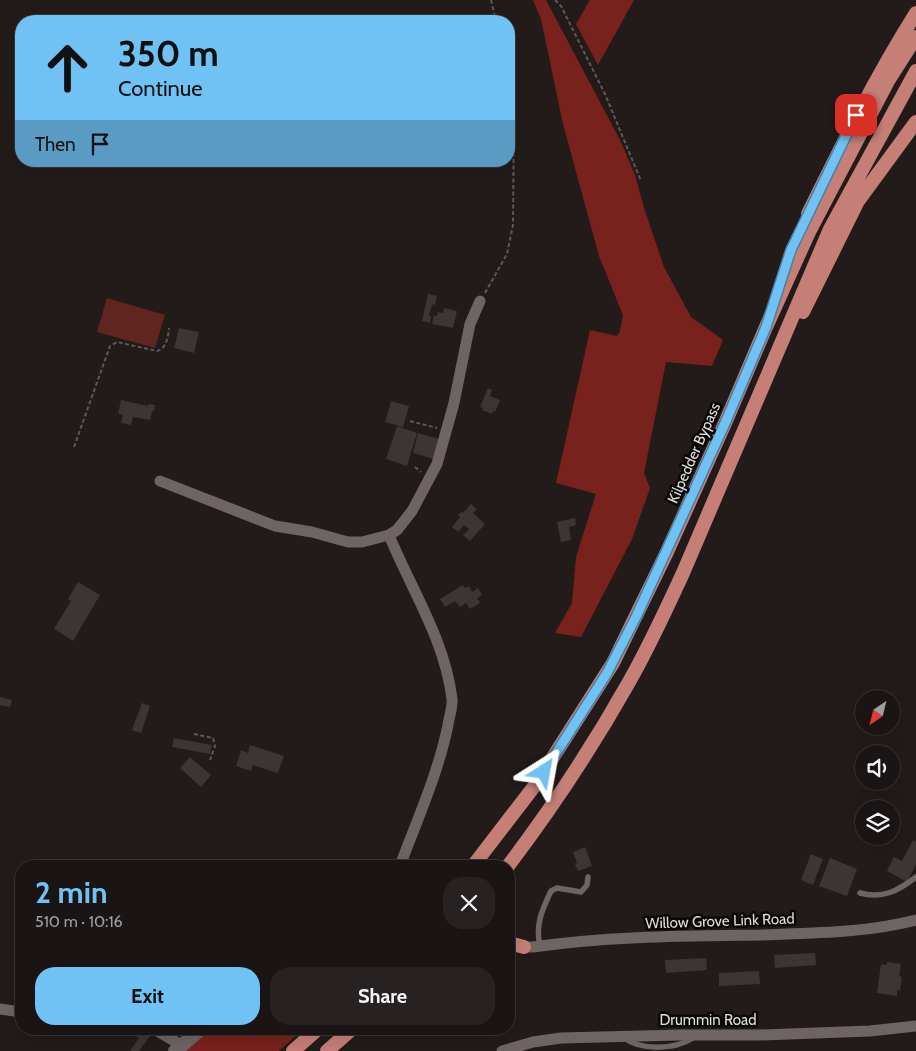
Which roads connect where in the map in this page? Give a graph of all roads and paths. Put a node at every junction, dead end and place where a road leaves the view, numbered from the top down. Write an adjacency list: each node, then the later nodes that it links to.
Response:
1 (492, 0): 4 (path)
2 (555, 0): 9 (path)
3 (916, 13): 11 (highway)
4 (495, 15)
5 (916, 37): 11 (highway, Kilpedder Bypass)
6 (916, 72): 15 (highway)
7 (916, 122): 15 (highway)
8 (514, 167): 10 (path)
9 (641, 182)
10 (480, 301): 14 (street)
11 (766, 327): 22 (highway, Kilpedder Bypass)
12 (169, 328): 16 (path)
13 (410, 421): 14 (path)
14 (447, 430): 18 (street)
15 (741, 436): 23 (highway)
16 (74, 447)
17 (160, 481): 18 (street)
18 (389, 535): 21 (street)
19 (194, 734): 20 (path)
20 (210, 760)
21 (403, 860)
22 (478, 860)
23 (512, 860)
24 (588, 877): 29 (lane)
25 (916, 877): 26 (lane)
26 (860, 894)
27 (916, 920): 29 (street, Willow Grove Link Road)
28 (515, 944): 30 (highway)
29 (540, 946): 30 (street, Willow Grove Link Road)
30 (524, 947)
31 (0, 1009): 32 (street)
32 (15, 1011)
33 (916, 1026): 41 (street, Drummin Road)
34 (162, 1035): 38 (street)
35 (194, 1035): 38 (main road)
36 (311, 1035): 39 (highway)
37 (345, 1035): 40 (highway)
38 (178, 1048)
39 (293, 1051)
40 (327, 1051)
41 (502, 1051)

